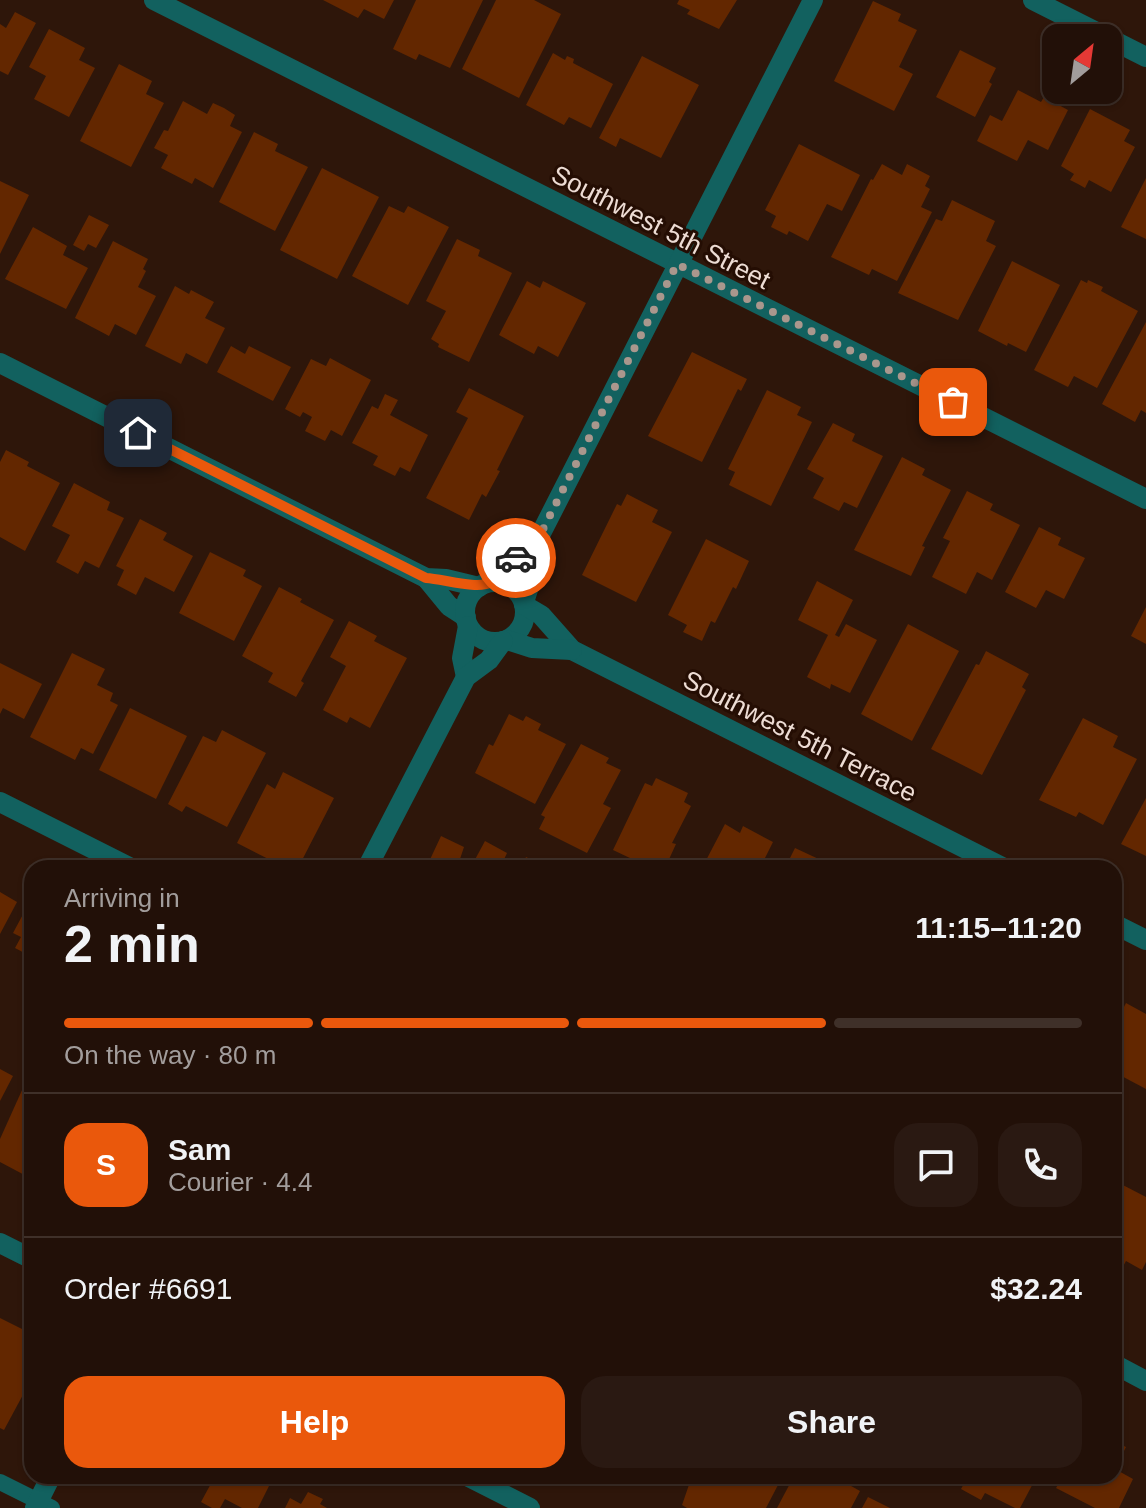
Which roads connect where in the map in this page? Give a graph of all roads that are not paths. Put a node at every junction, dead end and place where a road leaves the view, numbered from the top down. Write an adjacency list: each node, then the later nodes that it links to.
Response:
1 (154, 0): 5 (street, Southwest 5th Street)
2 (813, 0): 5 (street)
3 (1033, 0): 4 (street)
4 (1146, 57)
5 (677, 264): 7 (street, Southwest 5th Street); 8 (street)
6 (0, 363): 9 (street, Southwest 5th Terrace)
7 (1146, 499)
8 (534, 547): 10 (street); 11 (street)
9 (426, 578): 10 (street, Southwest 5th Terrace); 12 (street, Southwest 5th Terrace)
10 (486, 584): 11 (street, Southwest 5th Terrace); 12 (street)
11 (524, 603): 13 (street); 14 (street, Southwest 5th Terrace)
12 (467, 621): 13 (street, Southwest 5th Terrace); 15 (street)
13 (505, 640): 14 (street, Southwest 5th Terrace); 15 (street)
14 (572, 650): 19 (street, Southwest 5th Terrace)
15 (466, 677): 18 (street)
16 (0, 802): 17 (street)
17 (115, 860)
18 (371, 860)
19 (988, 860)
20 (1122, 928): 21 (street)
21 (1146, 940)
22 (0, 1243): 23 (street)
23 (24, 1255)
24 (1122, 1368): 25 (street)
25 (1146, 1381)
26 (0, 1482): 29 (lane)
27 (49, 1484): 29 (street)
28 (483, 1484): 30 (street)
29 (42, 1506)
30 (530, 1508)

